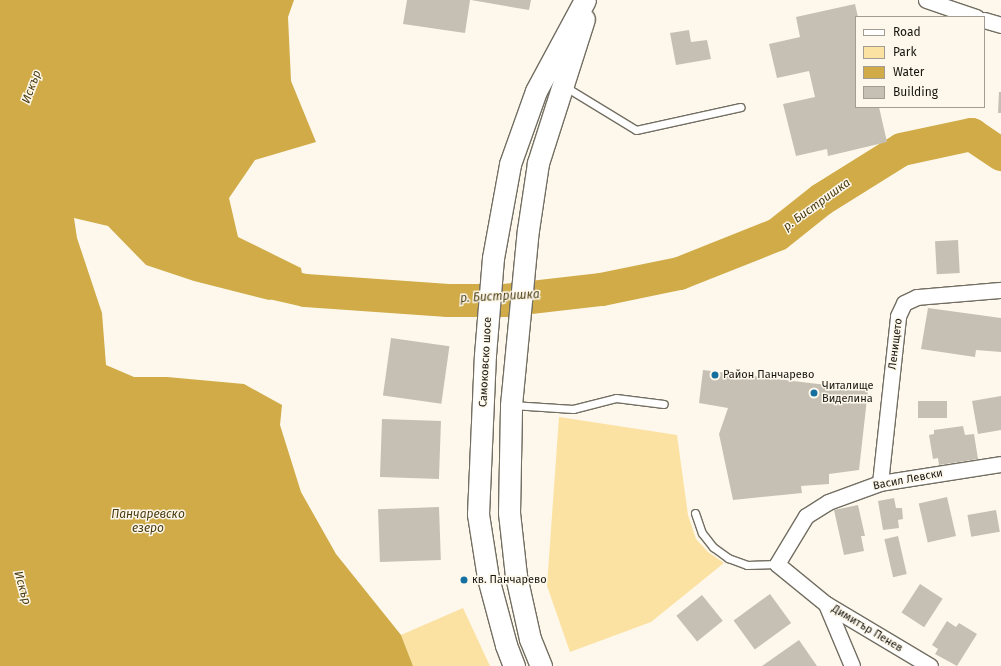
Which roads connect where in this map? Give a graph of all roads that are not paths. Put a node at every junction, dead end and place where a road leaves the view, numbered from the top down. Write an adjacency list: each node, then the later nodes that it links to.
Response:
1 (585, 0): 17 (main road, Самоковско шосе)
2 (591, 0): 7 (main road)
3 (926, 0): 4 (street)
4 (973, 16)
5 (985, 20): 6 (street)
6 (1001, 25)
7 (563, 86): 8 (lane); 11 (main road)
8 (741, 107)
9 (1001, 290): 13 (street, Ленището)
10 (664, 404): 11 (lane)
11 (511, 405): 18 (main road)
12 (1001, 464): 13 (street, Васил Левски)
13 (880, 483): 15 (street, Васил Левски)
14 (695, 513): 15 (lane)
15 (777, 564): 16 (street, Димитър Пенев)
16 (826, 604): 19 (street); 20 (street, Димитър Пенев)
17 (514, 666)
18 (541, 666)
19 (852, 666)
20 (930, 666)

